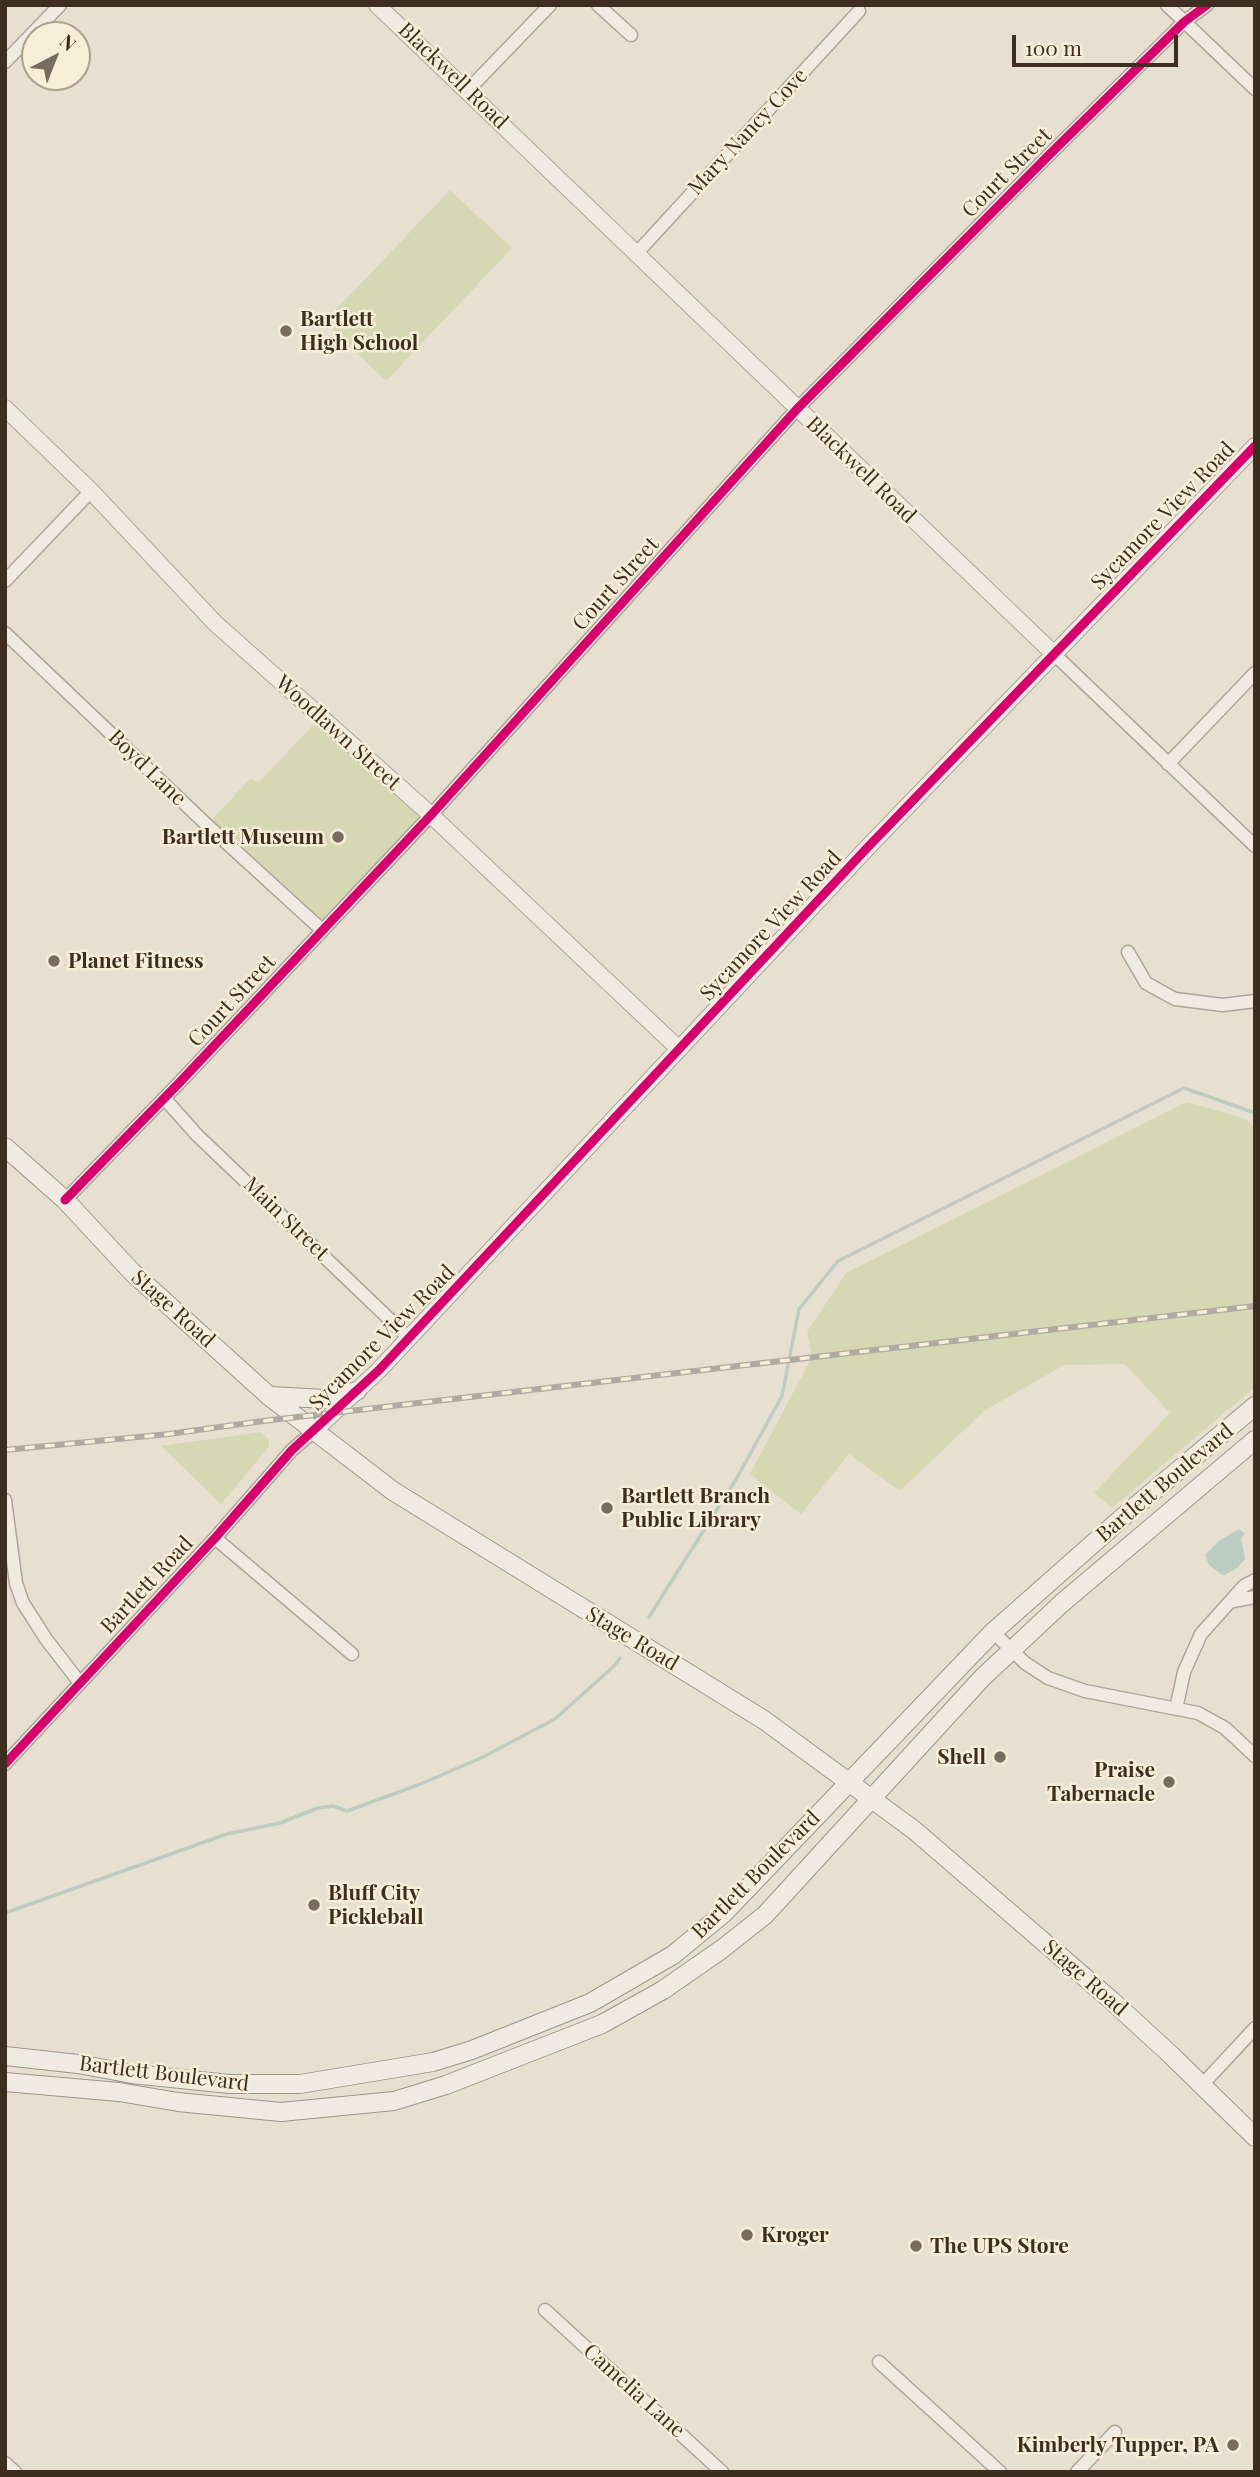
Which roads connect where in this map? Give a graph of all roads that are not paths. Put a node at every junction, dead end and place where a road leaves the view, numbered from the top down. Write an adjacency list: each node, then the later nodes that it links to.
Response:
1 (60, 5): 10 (street)
2 (377, 5): 12 (street, Blackwell Road)
3 (550, 5): 12 (street)
4 (598, 5): 9 (street)
5 (1167, 5): 8 (street)
6 (1207, 5): 8 (street, Court Street)
7 (859, 11): 13 (street, Mary Nancy Cove)
8 (1184, 22): 11 (street); 15 (street, Court Street)
9 (631, 35)
10 (5, 62)
11 (1255, 89)
12 (468, 90): 13 (street, Blackwell Road)
13 (636, 254): 15 (street, Blackwell Road)
14 (5, 408): 17 (street, Woodlawn Street)
15 (797, 409): 20 (street, Blackwell Road); 23 (street, Court Street)
16 (1255, 446): 20 (street, Sycamore View Road)
17 (91, 491): 18 (street); 23 (street, Woodlawn Street)
18 (5, 581)
19 (5, 633): 25 (street, Boyd Lane)
20 (1055, 654): 22 (street, Blackwell Road); 28 (street, Sycamore View Road)
21 (1255, 673): 22 (street)
22 (1168, 764): 24 (street, Blackwell Road)
23 (431, 815): 25 (street, Court Street); 28 (street, Woodlawn Street)
24 (1255, 846)
25 (322, 930): 29 (street, Court Street)
26 (1128, 952): 27 (street)
27 (1255, 1001)
28 (679, 1049): 32 (street, Sycamore View Road)
29 (164, 1098): 31 (street, Court Street); 32 (street, Main Street)
30 (5, 1147): 31 (main road, Stage Road)
31 (65, 1200): 34 (main road, Stage Road)
32 (409, 1338): 33 (street, Sycamore View Road)
33 (357, 1391): 34 (main road); 36 (street, Sycamore View Road)
34 (269, 1396): 36 (main road, Stage Road)
35 (1255, 1406): 43 (main road, Bartlett Boulevard)
36 (314, 1431): 39 (street, Bartlett Road); 50 (main road, Stage Road)
37 (1255, 1440): 44 (main road, Bartlett Boulevard)
38 (5, 1500): 46 (street)
39 (215, 1538): 45 (street); 46 (street, Bartlett Road)
40 (1255, 1580): 42 (street)
41 (1255, 1597): 42 (street)
42 (1233, 1601): 47 (street)
43 (993, 1632): 44 (street); 50 (main road, Bartlett Boulevard)
44 (1011, 1651): 47 (street); 51 (main road, Bartlett Boulevard)
45 (352, 1654)
46 (80, 1683): 49 (street, Bartlett Road)
47 (1176, 1709): 48 (street)
48 (1255, 1756)
49 (5, 1764)
50 (849, 1782): 51 (main road, Stage Road); 54 (main road, Bartlett Boulevard)
51 (871, 1798): 56 (main road, Stage Road); 57 (main road, Bartlett Boulevard)
52 (1255, 2028): 56 (street)
53 (5, 2056): 54 (main road, Bartlett Boulevard)
54 (179, 2079): 57 (main road)
55 (5, 2082): 57 (main road, Bartlett Boulevard)
56 (1202, 2085): 58 (main road, Stage Road)
57 (178, 2102)
58 (1255, 2137)
59 (545, 2310): 64 (street, Camelia Lane)
60 (879, 2362): 65 (street)
61 (1115, 2432): 66 (street)
62 (5, 2463): 63 (street)
63 (15, 2472)
64 (722, 2472)
65 (1000, 2472)
66 (1077, 2472)

